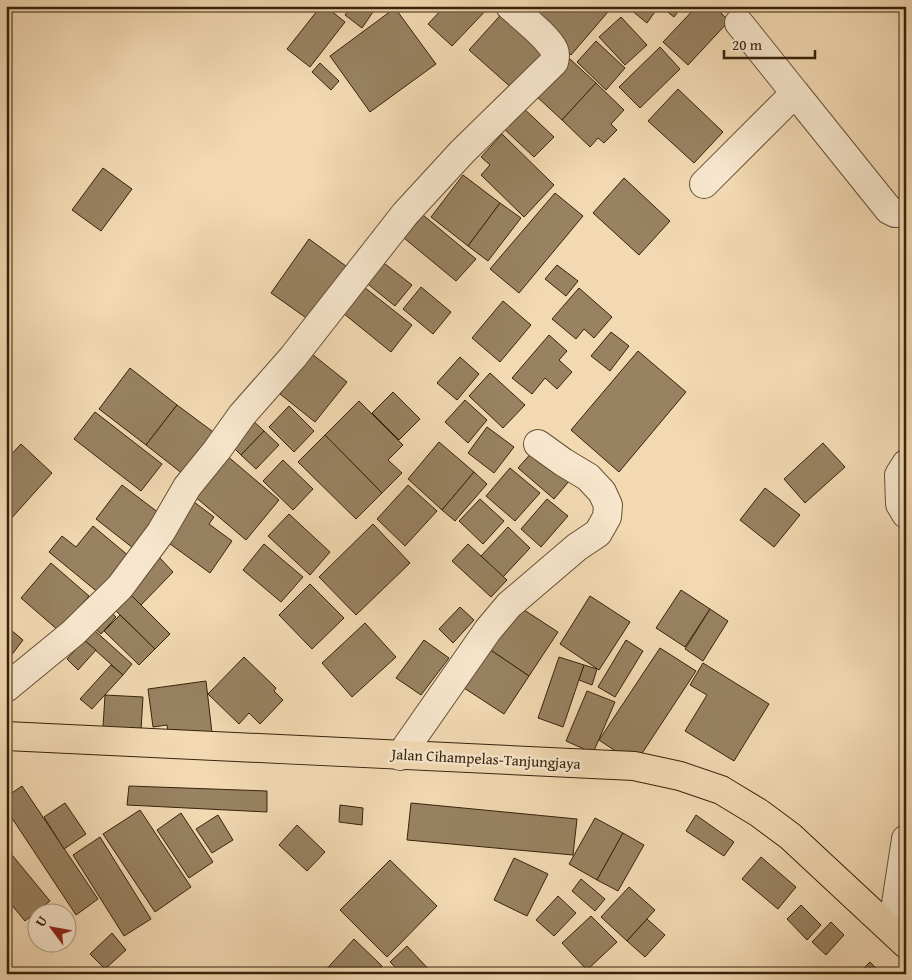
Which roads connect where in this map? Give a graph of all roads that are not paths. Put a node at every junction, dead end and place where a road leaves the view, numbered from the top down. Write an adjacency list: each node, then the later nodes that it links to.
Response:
1 (510, 6): 9 (street)
2 (739, 22): 3 (street)
3 (795, 93): 4 (street); 5 (street)
4 (704, 184)
5 (906, 212)
6 (538, 444): 11 (street)
7 (906, 464): 8 (street)
8 (906, 514)
9 (6, 688)
10 (6, 736): 11 (main road, Jalan Cihampelas-Tanjungjaya)
11 (400, 756): 13 (main road, Jalan Cihampelas-Tanjungjaya)
12 (906, 839): 13 (street)
13 (899, 937)

